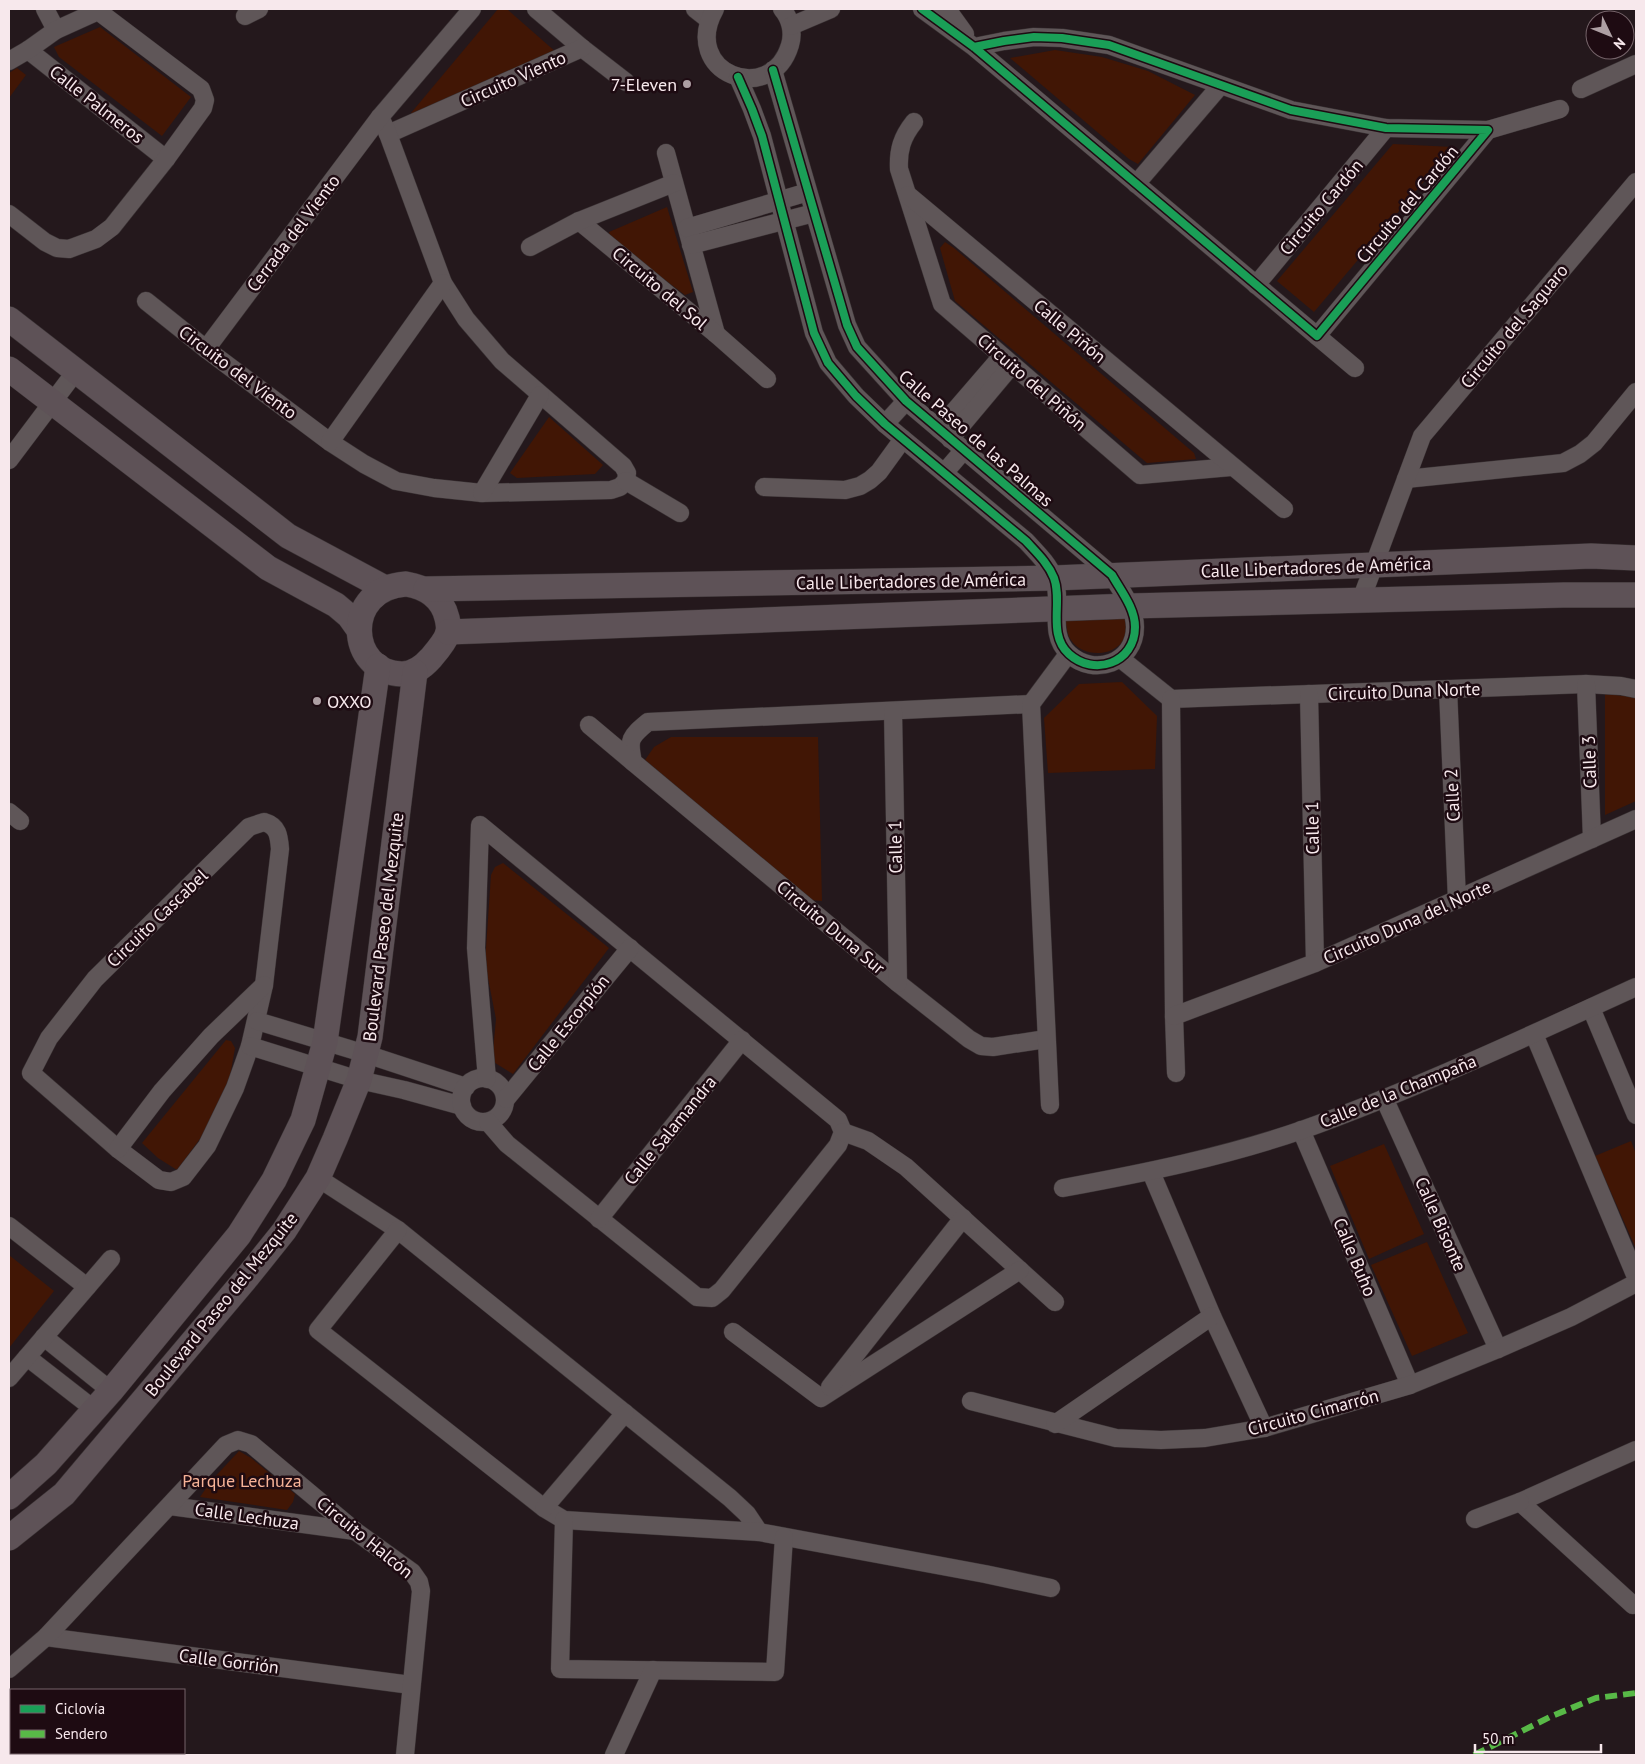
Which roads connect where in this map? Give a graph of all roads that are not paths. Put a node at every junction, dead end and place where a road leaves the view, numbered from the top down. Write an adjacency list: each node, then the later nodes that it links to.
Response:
1 (45, 9): 12 (street)
2 (472, 9): 24 (street)
3 (536, 9): 14 (street, Circuito Viento)
4 (695, 9): 10 (street)
5 (782, 9): 11 (street)
6 (831, 9): 11 (street)
7 (922, 9): 13 (street)
8 (947, 9): 13 (street)
9 (78, 13): 12 (street); 30 (street)
10 (712, 15): 19 (street)
11 (791, 26): 18 (street)
12 (56, 30): 15 (street)
13 (974, 47): 21 (street, Circuito del Cardón); 33 (street)
14 (582, 48): 20 (street); 28 (street, Circuito Viento)
15 (28, 50): 16 (street); 30 (street, Calle Palmeros)
16 (9, 61)
17 (1636, 64): 22 (street)
18 (773, 70): 19 (street); 34 (street, Calle Paseo de las Palmas)
19 (738, 77): 36 (street)
20 (626, 82)
21 (1220, 86): 26 (street, Circuito del Cardón); 33 (street)
22 (1582, 90)
23 (1560, 109): 27 (street)
24 (380, 117): 28 (street); 50 (street, Cerrada del Viento)
25 (914, 122): 35 (street, Circuito del Piñón)
26 (1386, 128): 27 (street, Circuito del Cardón); 45 (street, Circuito Cardón)
27 (1488, 130): 49 (street, Circuito del Cardón)
28 (388, 134): 44 (street)
29 (666, 153): 32 (street, Circuito del Sol)
30 (166, 159): 38 (street)
31 (1636, 182): 68 (street, Circuito del Saguaro)
32 (674, 183): 40 (street); 41 (street, Circuito del Sol)
33 (1136, 184): 45 (street)
34 (808, 192): 36 (street); 37 (street, Calle Paseo de las Palmas)
35 (908, 194): 51 (street, Circuito del Piñón); 66 (street, Calle Piñón)
36 (780, 201): 39 (street); 41 (street)
37 (814, 213): 39 (street); 58 (street, Calle Paseo de las Palmas)
38 (9, 214)
39 (785, 220): 42 (street); 60 (street)
40 (579, 221): 43 (street); 48 (street, Circuito del Sol)
41 (687, 228): 42 (street, Circuito del Sol)
42 (691, 245): 48 (street, Circuito del Sol)
43 (530, 247)
44 (443, 282): 57 (street); 63 (street)
45 (1256, 285): 49 (street)
46 (146, 301): 50 (street, Circuito del Viento)
47 (9, 319): 54 (street)
48 (716, 334): 55 (street)
49 (1317, 336): 52 (street)
50 (206, 349): 63 (street, Circuito del Viento)
51 (1007, 360): 61 (street); 66 (street, Circuito del Piñón)
52 (1355, 368)
53 (9, 369): 59 (street)
54 (76, 371): 59 (street); 78 (street)
55 (767, 379)
56 (1636, 392): 68 (street)
57 (540, 395): 69 (street); 71 (street)
58 (906, 401): 60 (street); 61 (street, Calle Paseo de las Palmas)
59 (52, 402): 65 (street); 84 (street)
60 (885, 424): 62 (street)
61 (944, 434): 64 (street, Calle Paseo de las Palmas)
62 (903, 439): 67 (street); 70 (street)
63 (330, 442): 71 (street, Circuito del Viento)
64 (963, 451): 67 (street); 76 (street, Calle Paseo de las Palmas)
65 (9, 460)
66 (1231, 467): 72 (street, Calle Piñón)
67 (944, 474): 77 (street)
68 (1406, 479): 75 (street, Circuito del Saguaro)
69 (626, 480): 71 (street, Circuito del Viento); 73 (street)
70 (764, 487)
71 (482, 493)
72 (1284, 509)
73 (680, 513)
74 (1636, 558): 75 (street, Calle Libertadores de América)
75 (1374, 564): 76 (street, Calle Libertadores de América); 81 (street, Circuito del Saguaro)
76 (1112, 576): 77 (street, Calle Libertadores de América); 82 (street, Calle Paseo de las Palmas)
77 (1054, 578): 79 (street, Calle Libertadores de América); 83 (street)
78 (385, 588): 79 (street); 84 (street)
79 (426, 590): 85 (street)
80 (1636, 595): 81 (street, Calle Libertadores de América)
81 (1361, 600): 82 (street, Calle Libertadores de América)
82 (1130, 606): 83 (street, Calle Libertadores de América); 87 (street)
83 (1056, 609): 85 (street, Calle Libertadores de América); 86 (street)
84 (359, 630): 88 (street)
85 (448, 632): 89 (street)
86 (1068, 654): 87 (street); 95 (street)
87 (1121, 659): 94 (street)
88 (378, 666): 89 (street); 113 (street, Boulevard Paseo del Mezquite)
89 (415, 672): 115 (street, Boulevard Paseo del Mezquite)
90 (1586, 684): 91 (street, Circuito Duna Norte); 92 (street, Circuito Duna Norte); 100 (street, Calle 3)
91 (1448, 689): 93 (street, Circuito Duna Norte); 101 (street, Calle 2)
92 (1636, 689)
93 (1309, 694): 94 (street, Circuito Duna Norte); 103 (street, Calle 1)
94 (1171, 699): 108 (street)
95 (1031, 704): 96 (street); 111 (street)
96 (893, 711): 98 (street); 104 (street, Calle 1)
97 (589, 725): 98 (street, Circuito Duna Sur)
98 (633, 762): 104 (street, Circuito Duna Sur)
99 (1636, 819): 100 (street, Circuito Duna del Norte)
100 (1592, 839): 101 (street, Circuito Duna del Norte)
101 (1457, 900): 103 (street, Circuito Duna del Norte)
102 (630, 948): 112 (street); 118 (street); 122 (street, Calle Escorpión)
103 (1315, 963): 108 (street, Circuito Duna del Norte)
104 (898, 983): 111 (street, Circuito Duna Sur)
105 (264, 985): 109 (street, Circuito Cascabel); 129 (street); 129 (street, Circuito Cascabel)
106 (1636, 987): 107 (street, Calle de la Champaña)
107 (1590, 1008): 110 (street, Calle de la Champaña); 125 (street)
108 (1174, 1016): 117 (street)
109 (257, 1021): 113 (street); 114 (street, Circuito Cascabel)
110 (1534, 1034): 121 (street, Calle de la Champaña); 139 (street)
111 (1046, 1039): 123 (street)
112 (742, 1040): 128 (street); 134 (street, Calle Salamandra)
113 (325, 1042): 115 (street); 116 (street, Boulevard Paseo del Mezquite)
114 (250, 1046): 116 (street); 129 (street, Circuito Cascabel)
115 (366, 1054): 119 (street, Boulevard Paseo del Mezquite); 120 (street)
116 (319, 1068): 119 (street); 150 (street, Boulevard Paseo del Mezquite)
117 (1176, 1073)
118 (487, 1078): 120 (street); 122 (street)
119 (359, 1080): 124 (street); 131 (street, Boulevard Paseo del Mezquite)
120 (466, 1087): 124 (street)
121 (1384, 1098): 127 (street, Calle de la Champaña); 146 (street, Calle Bisonte)
122 (506, 1099): 126 (street)
123 (1050, 1105)
124 (462, 1106): 126 (street)
125 (1636, 1115)
126 (488, 1122): 134 (street)
127 (1301, 1130): 130 (street, Calle de la Champaña); 149 (street, Calle Buho)
128 (843, 1132): 133 (street); 134 (street)
129 (118, 1149)
130 (1151, 1172): 132 (street, Calle de la Champaña); 143 (street)
131 (318, 1178): 136 (street); 167 (street, Boulevard Paseo del Mezquite)
132 (1063, 1188)
133 (962, 1218): 138 (street); 151 (street)
134 (599, 1219)
135 (9, 1226): 141 (street)
136 (398, 1230): 154 (street); 161 (street)
137 (111, 1259): 141 (street)
138 (1020, 1270): 142 (street); 151 (street)
139 (1636, 1277)
140 (1636, 1283): 146 (street, Circuito Cimarrón)
141 (87, 1287): 145 (street)
142 (1056, 1302)
143 (1212, 1316): 155 (street); 156 (street)
144 (733, 1332): 151 (street)
145 (44, 1337): 147 (street); 150 (street)
146 (1498, 1349): 149 (street, Circuito Cimarrón)
147 (27, 1357): 148 (street); 153 (street)
148 (9, 1378)
149 (1410, 1385): 156 (street, Circuito Cimarrón)
150 (111, 1392): 153 (street, Boulevard Paseo del Mezquite)
151 (822, 1398)
152 (971, 1401): 155 (street, Circuito Cimarrón)
153 (95, 1410): 158 (street, Boulevard Paseo del Mezquite)
154 (625, 1413): 161 (street); 165 (street)
155 (1055, 1424): 156 (street, Circuito Cimarrón)
156 (1264, 1428)
157 (1636, 1450): 159 (street)
158 (9, 1497)
159 (1520, 1502): 162 (street); 169 (street)
160 (170, 1506): 164 (street, Calle Lechuza); 164 (street, Circuito Halcón); 170 (street, Circuito Halcón)
161 (544, 1508): 163 (street)
162 (1475, 1519)
163 (564, 1520): 165 (street); 172 (street)
164 (355, 1531): 173 (street, Circuito Halcón)
165 (759, 1532): 166 (street)
166 (784, 1537): 168 (street); 172 (street)
167 (9, 1538)
168 (1051, 1588)
169 (1636, 1603)
170 (46, 1637): 171 (street, Circuito Halcón); 173 (street, Calle Gorrión)
171 (9, 1669)
172 (653, 1670): 175 (street)
173 (411, 1685): 174 (street, Circuito Halcón)
174 (405, 1755)
175 (614, 1755)

